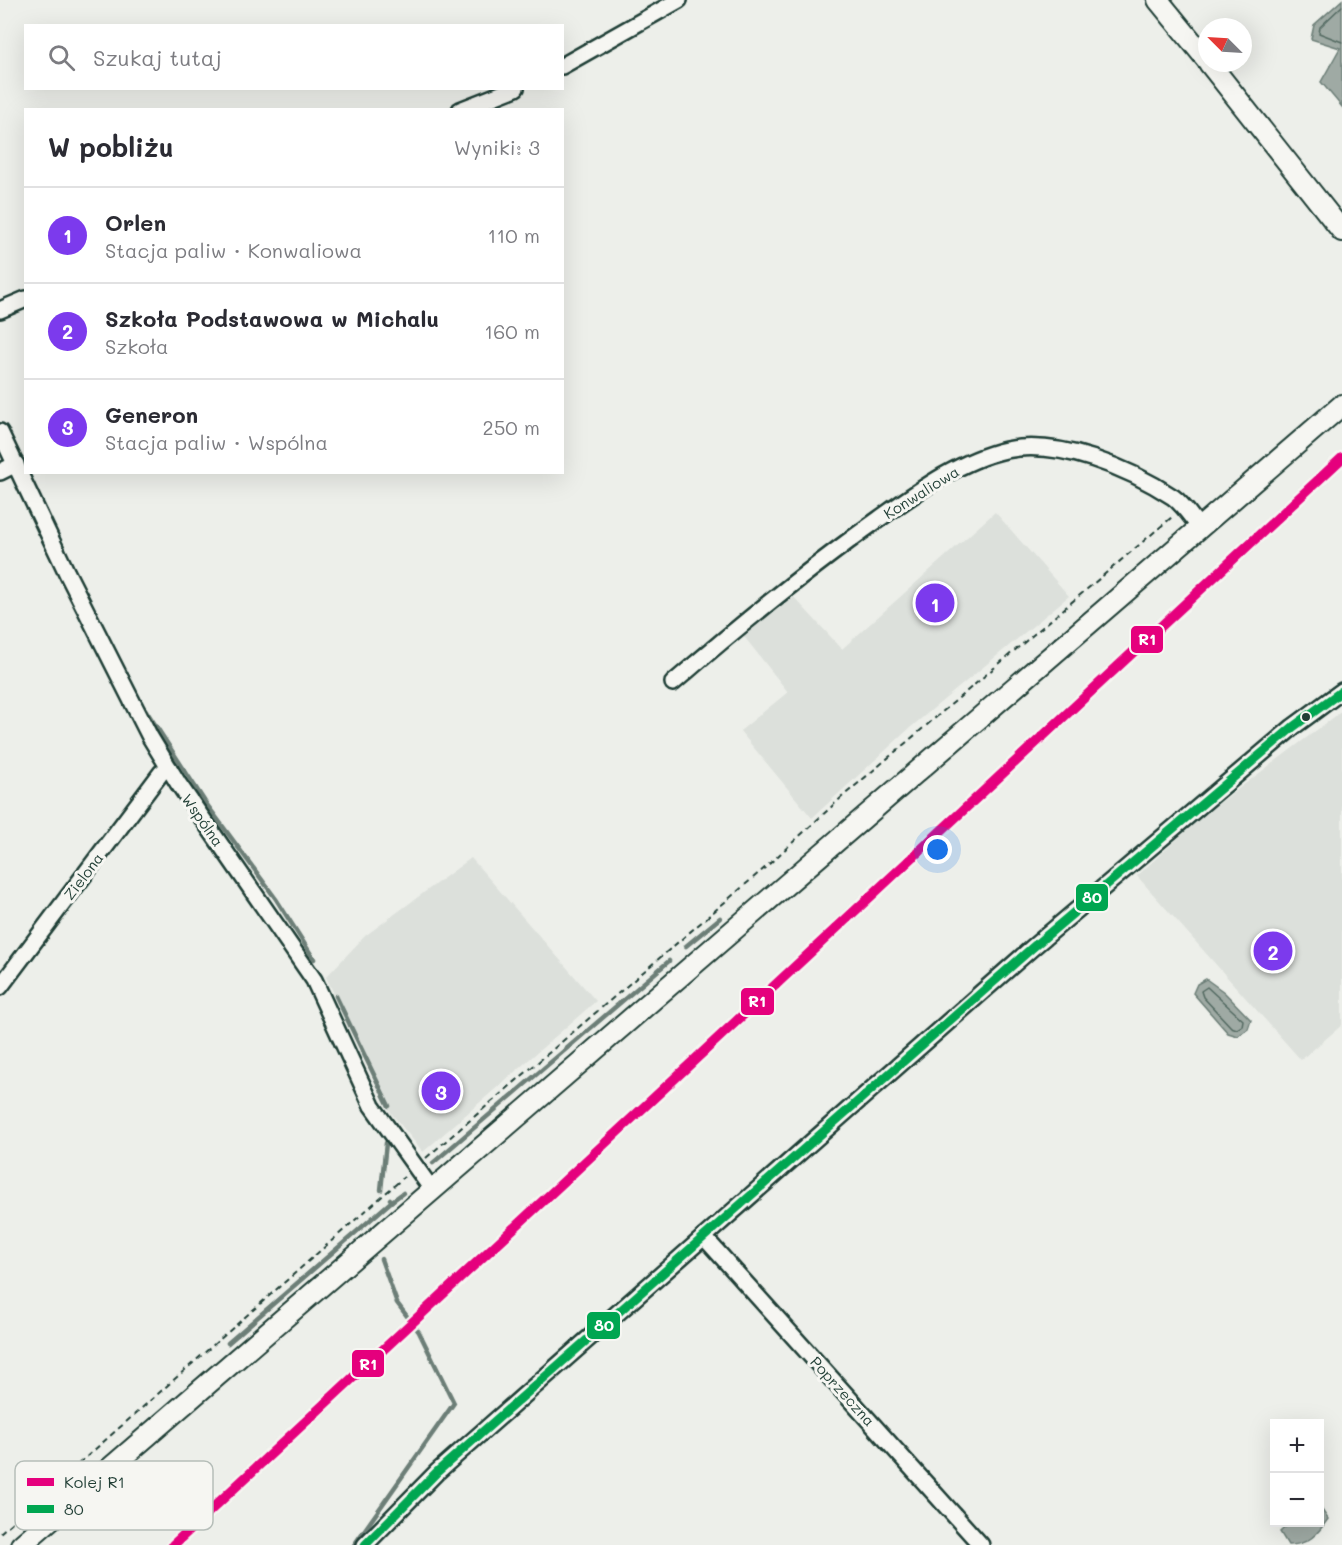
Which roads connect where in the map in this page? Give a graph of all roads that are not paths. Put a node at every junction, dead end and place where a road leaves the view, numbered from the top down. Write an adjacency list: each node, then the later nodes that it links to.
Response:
1 (679, 0): 4 (street)
2 (1158, 0): 3 (main road)
3 (1198, 50)
4 (564, 65)
5 (1216, 72): 8 (main road)
6 (511, 90): 7 (street)
7 (465, 108)
8 (1342, 231)
9 (24, 300): 10 (street)
10 (0, 310)
11 (1342, 405): 15 (main road)
12 (0, 432): 13 (street, Wspólna)
13 (15, 464): 14 (street); 18 (street, Wspólna)
14 (0, 472)
15 (1200, 528): 16 (street, Konwaliowa); 20 (main road)
16 (673, 683)
17 (1342, 691): 21 (street)
18 (169, 768): 19 (street, Zielona); 20 (street, Wspólna)
19 (0, 987)
20 (433, 1191): 22 (main road)
21 (704, 1238): 25 (street); 26 (street, Poprzeczna)
22 (119, 1461)
23 (38, 1530): 24 (main road)
24 (21, 1545)
25 (365, 1545)
26 (981, 1545)

